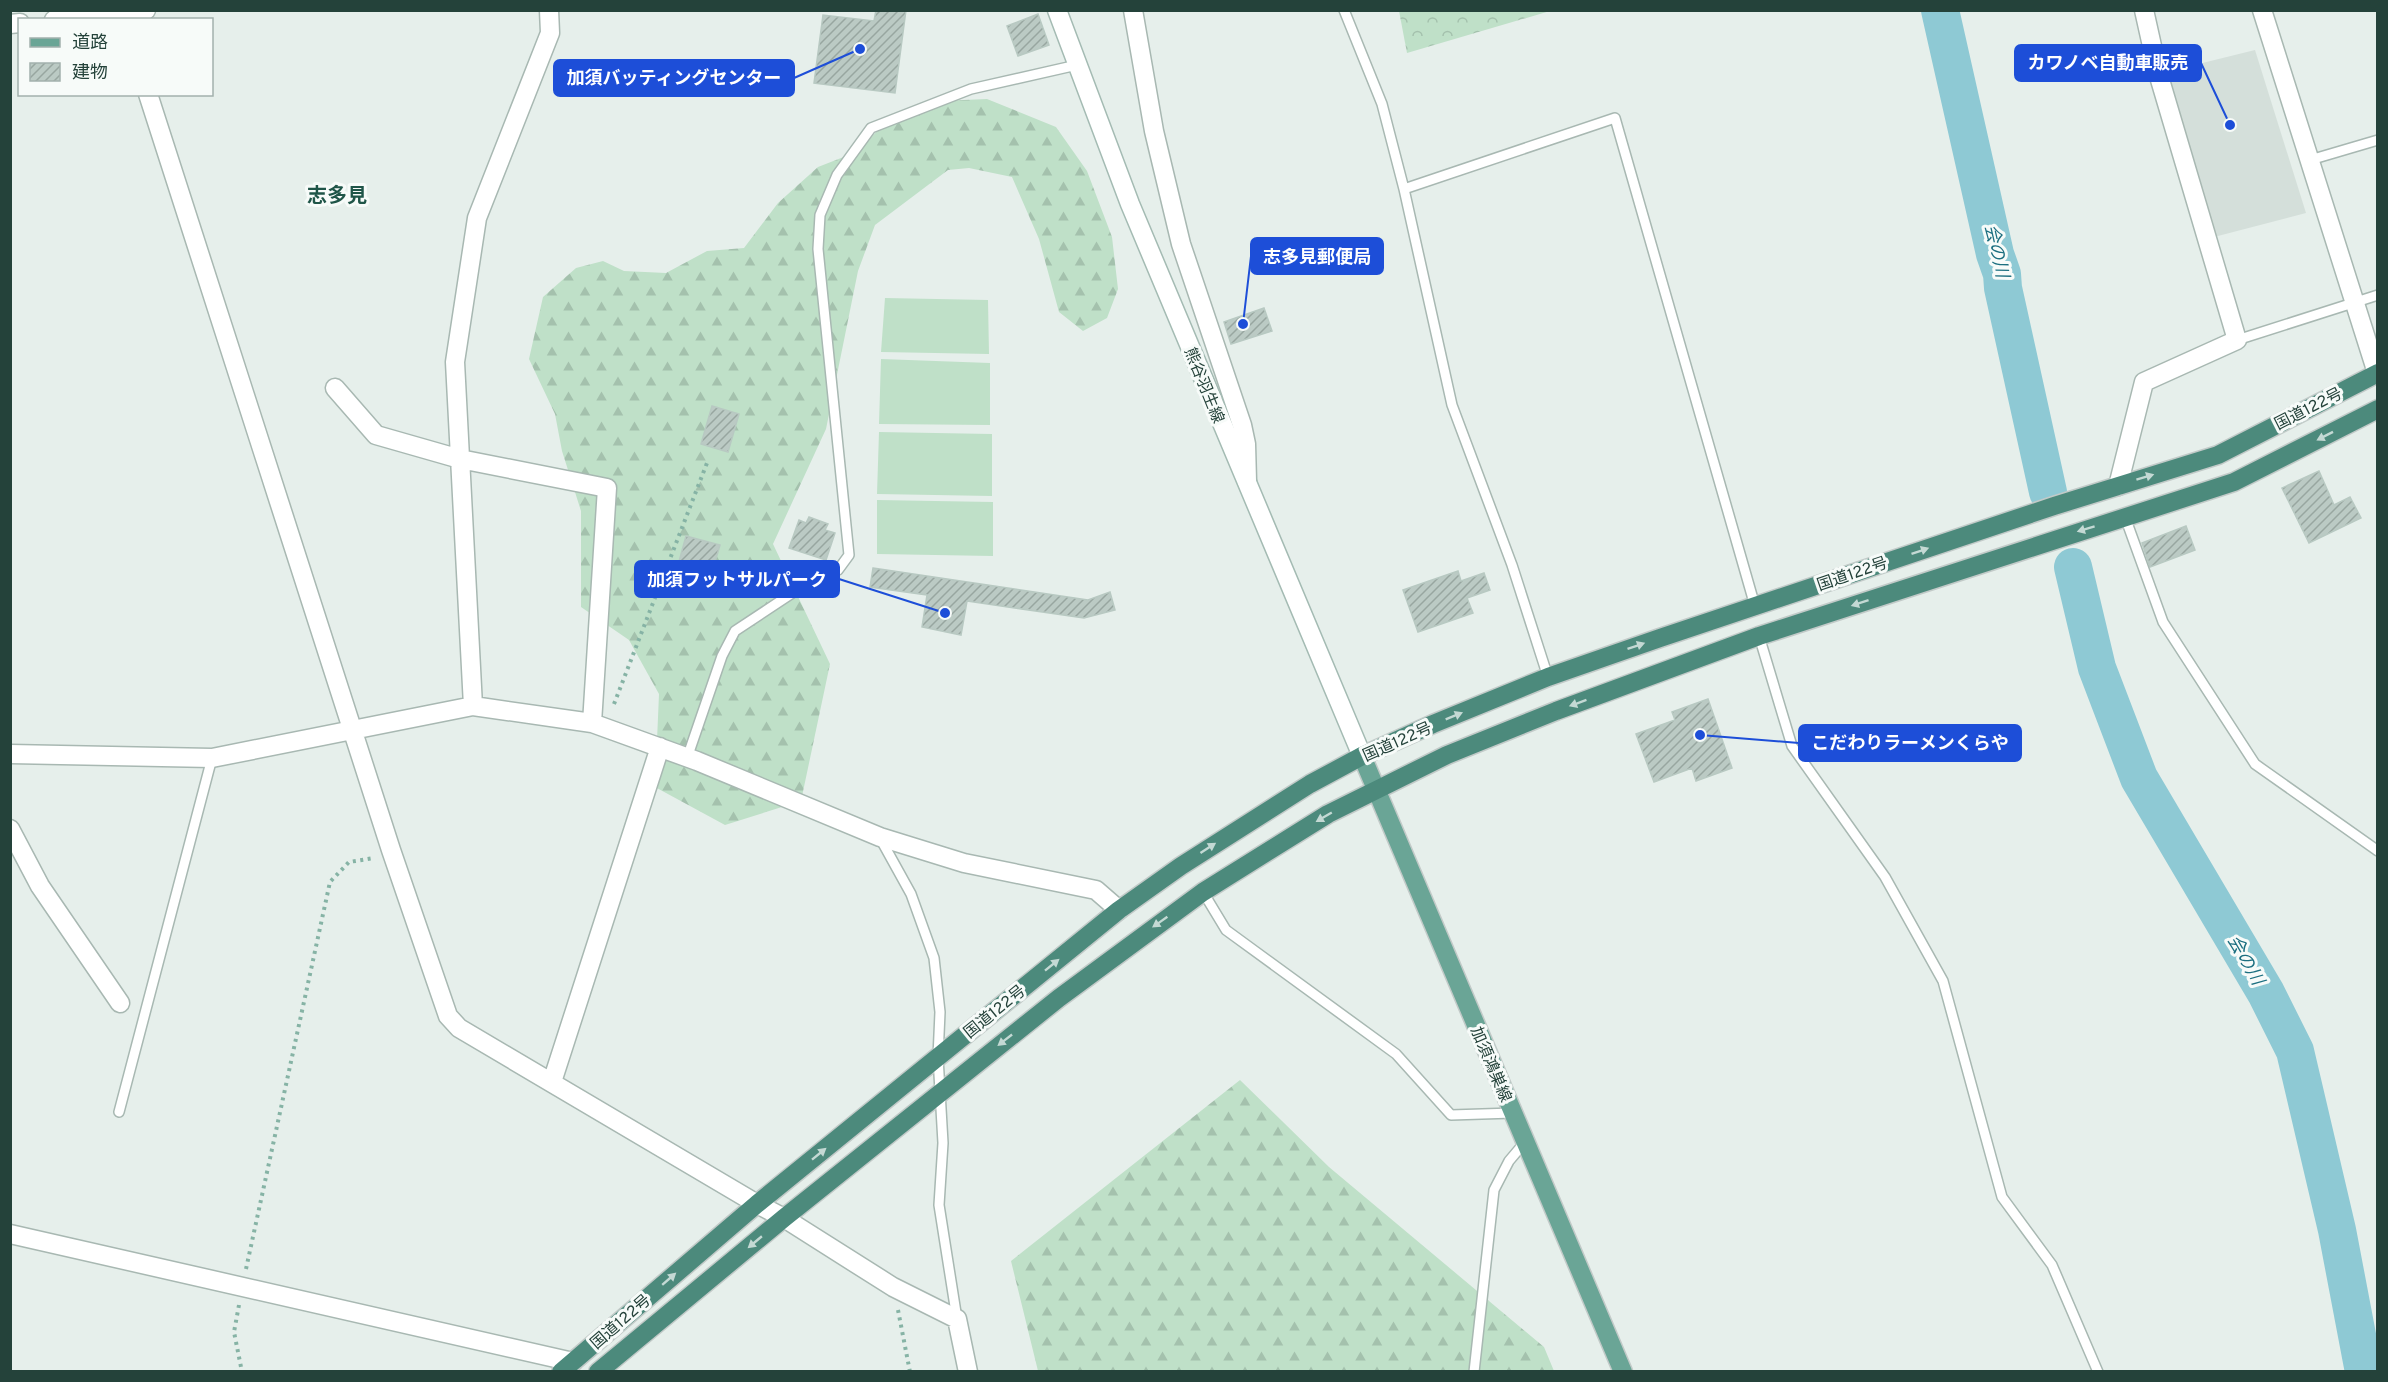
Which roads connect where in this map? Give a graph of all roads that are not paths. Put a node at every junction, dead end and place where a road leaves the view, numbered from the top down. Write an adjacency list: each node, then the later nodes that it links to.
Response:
1 (146, 10): 9 (street)
2 (549, 10): 21 (street)
3 (1057, 10): 10 (street, 熊谷羽生線)
4 (1133, 10): 22 (street)
5 (1344, 10): 14 (lane)
6 (2144, 10): 17 (street)
7 (2262, 10): 13 (street)
8 (73, 14): 9 (street)
9 (123, 17)
10 (1077, 66): 22 (street, 熊谷羽生線); 35 (lane)
11 (149, 96): 30 (street)
12 (2378, 140): 13 (lane)
13 (2310, 160): 16 (street)
14 (1404, 189): 25 (lane); 27 (lane)
15 (2378, 295): 16 (lane)
16 (2353, 302): 17 (lane); 18 (street)
17 (2237, 340): 23 (street)
18 (2377, 374): 23 (highway, 国道122号, one-way to 18)
19 (335, 387): 21 (street)
20 (2378, 409): 24 (highway, 国道122号, one-way to 24)
21 (460, 459): 28 (street); 29 (street)
22 (1247, 486): 33 (street, 熊谷羽生線)
23 (2118, 486): 25 (highway, 国道122号, one-way to 23)
24 (2125, 517): 26 (highway, 国道122号, one-way to 26); 39 (lane)
25 (1755, 606): 27 (highway, 国道122号, one-way to 25)
26 (1760, 636): 36 (highway, 国道122号, one-way to 36); 58 (lane)
27 (1548, 677): 33 (highway, 国道122号, one-way to 27)
28 (473, 706): 29 (street); 30 (street)
29 (598, 725): 31 (street)
30 (354, 729): 34 (street); 44 (street)
31 (660, 747): 35 (street); 44 (street)
32 (10, 754): 34 (street)
33 (1362, 756): 36 (main road, 加須鴻巣線); 41 (highway, 国道122号, one-way to 33)
34 (212, 758): 46 (lane)
35 (687, 758): 38 (street)
36 (1376, 790): 40 (highway, 国道122号, one-way to 40); 47 (main road, 加須鴻巣線)
37 (10, 830): 42 (street)
38 (879, 837): 41 (street); 43 (lane)
39 (2378, 851)
40 (1203, 892): 45 (highway, 国道122号, one-way to 45); 47 (lane)
41 (1119, 910): 43 (highway, 国道122号, one-way to 41)
42 (120, 1003)
43 (938, 1057): 45 (lane); 49 (highway, 国道122号, one-way to 43)
44 (552, 1082): 49 (street)
45 (941, 1090): 50 (highway, 国道122号); 52 (lane)
46 (119, 1112)
47 (1513, 1113): 48 (main road, 加須鴻巣線)
48 (1525, 1142): 56 (lane); 57 (main road, 加須鴻巣線)
49 (756, 1204): 50 (street); 53 (highway, 国道122号, one-way to 49)
50 (784, 1218): 52 (street); 54 (highway, 国道122号, one-way to 54)
51 (10, 1234): 53 (street)
52 (957, 1319): 55 (street)
53 (567, 1367)
54 (598, 1371)
55 (968, 1371)
56 (1474, 1371)
57 (1623, 1371)
58 (2098, 1371)

